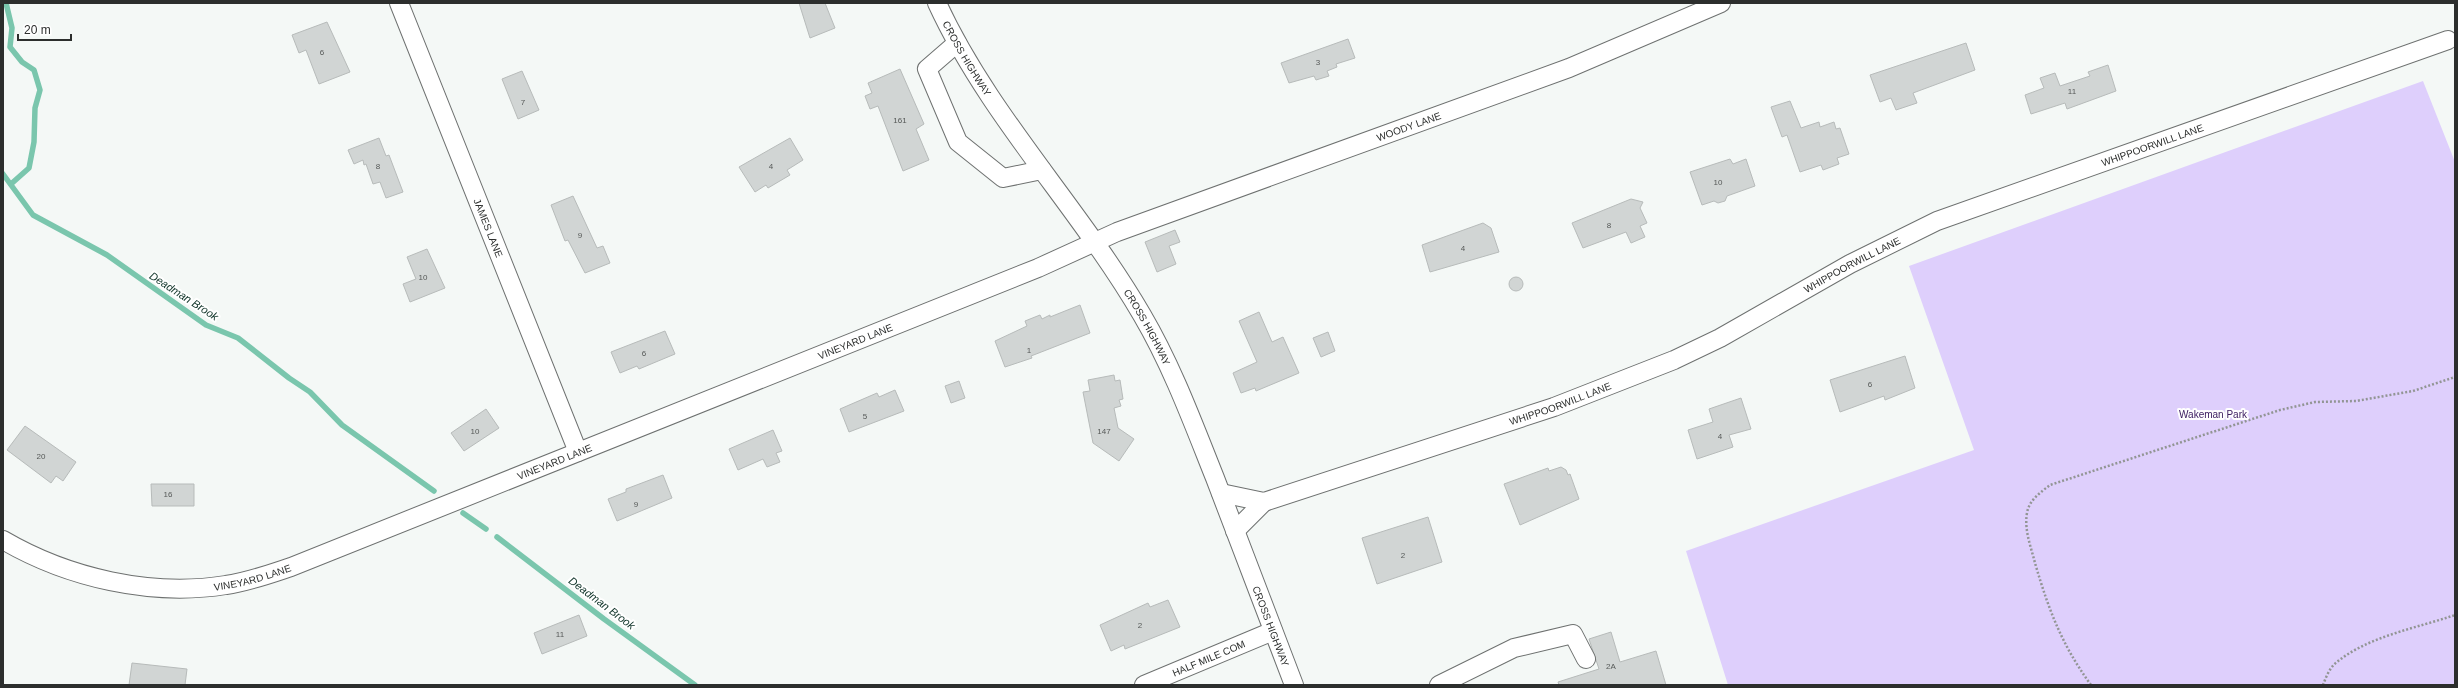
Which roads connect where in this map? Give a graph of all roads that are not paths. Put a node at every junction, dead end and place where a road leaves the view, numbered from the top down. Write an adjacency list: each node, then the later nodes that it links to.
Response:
1 (399, 3): 8 (street, JAMES LANE)
2 (937, 3): 5 (street, CROSS HIGHWAY)
3 (1721, 3): 7 (street, WOODY LANE)
4 (2448, 40): 10 (street, WHIPPOORWILL LANE)
5 (957, 42): 6 (street, CROSS HIGHWAY); 6 (street)
6 (1042, 170): 7 (street, CROSS HIGHWAY)
7 (1095, 243): 8 (street, VINEYARD LANE); 9 (street, CROSS HIGHWAY)
8 (578, 452): 12 (street, VINEYARD LANE)
9 (1220, 493): 10 (street, WHIPPOORWILL LANE); 11 (street, CROSS HIGHWAY)
10 (1264, 502): 11 (street, WHIPPOORWILL LANE)
11 (1235, 531): 13 (street, CROSS HIGHWAY)
12 (3, 540)
13 (1274, 631): 15 (street, HALF MILE COM); 16 (street, CROSS HIGHWAY)
14 (1586, 659): 17 (street)
15 (1144, 685)
16 (1294, 685)
17 (1439, 685)

